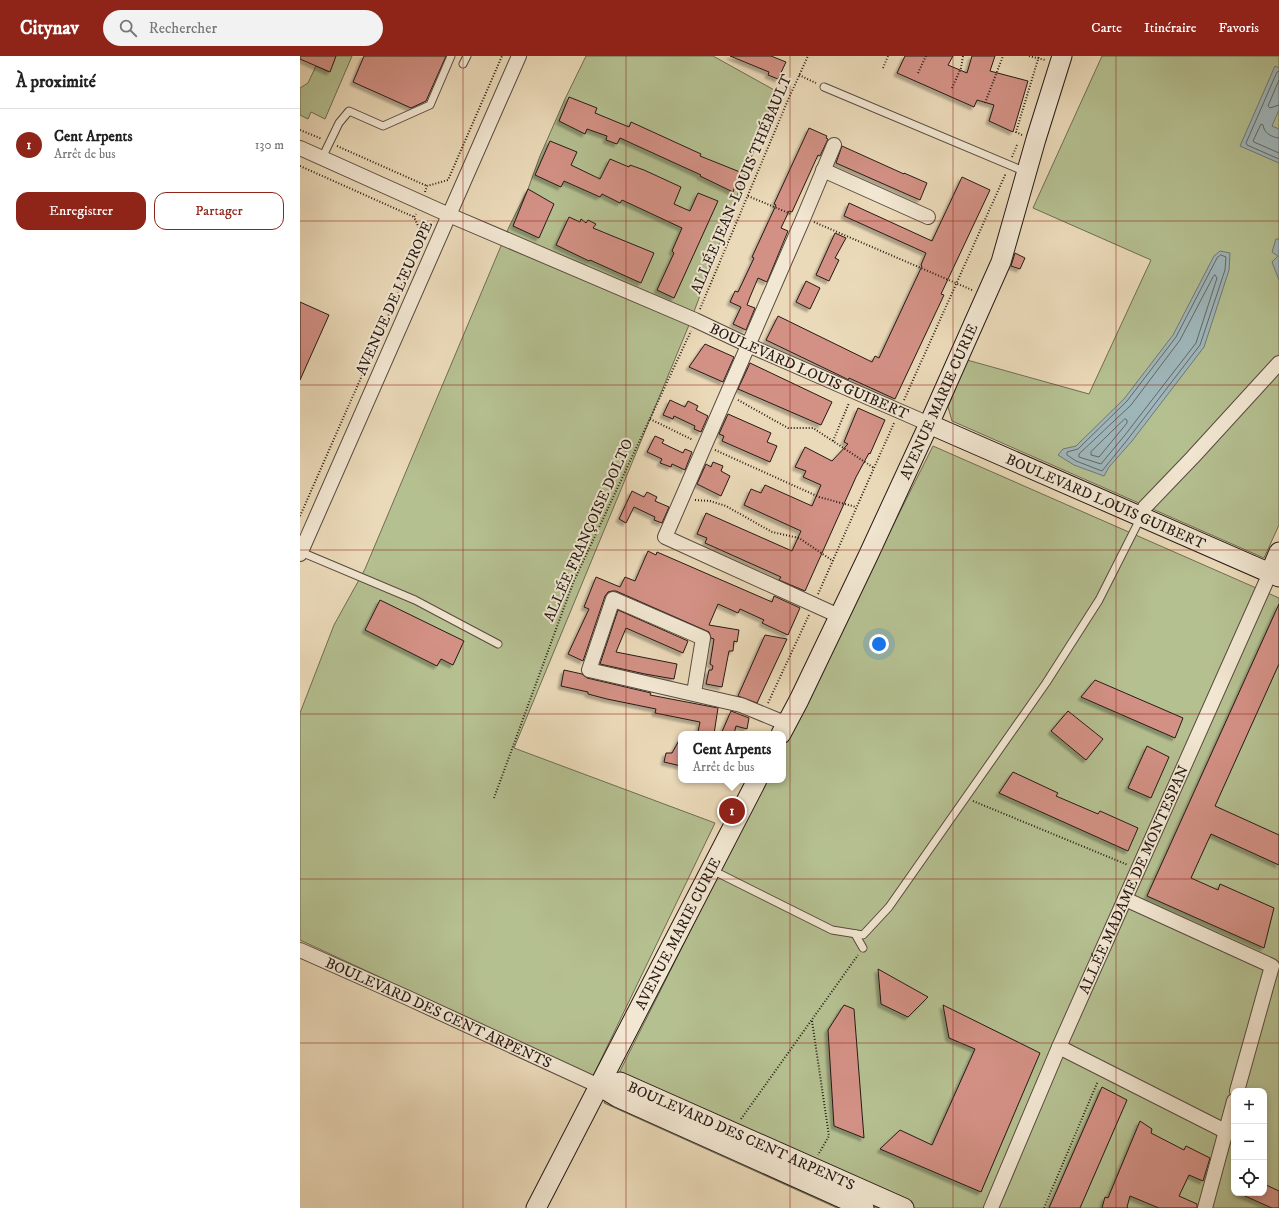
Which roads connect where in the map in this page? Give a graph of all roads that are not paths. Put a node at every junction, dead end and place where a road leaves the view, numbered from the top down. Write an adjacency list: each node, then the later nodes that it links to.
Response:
1 (451, 56): 9 (lane)
2 (467, 56): 5 (lane)
3 (519, 56): 12 (street, AVENUE DE L'EUROPE)
4 (1053, 58): 10 (main road, AVENUE MARIE CURIE)
5 (463, 64)
6 (824, 87): 10 (lane)
7 (834, 145): 11 (street)
8 (300, 148): 9 (street, BOULEVARD LOUIS GUIBERT)
9 (322, 158): 12 (street, BOULEVARD LOUIS GUIBERT)
10 (1018, 169): 16 (main road, AVENUE MARIE CURIE)
11 (823, 170): 13 (street); 14 (street)
12 (449, 215): 14 (street, BOULEVARD LOUIS GUIBERT); 19 (street, AVENUE DE L'EUROPE)
13 (928, 217)
14 (748, 345): 16 (street, BOULEVARD LOUIS GUIBERT); 21 (street)
15 (1279, 363): 17 (street)
16 (929, 424): 17 (main road, BOULEVARD LOUIS GUIBERT); 21 (main road, AVENUE MARIE CURIE)
17 (1141, 517): 20 (main road, BOULEVARD LOUIS GUIBERT); 28 (lane)
18 (1279, 552): 20 (main road, ALLÉE MADAME DE MONTESPAN)
19 (300, 553): 22 (lane)
20 (1274, 575): 27 (street, ALLÉE MADAME DE MONTESPAN)
21 (839, 616): 24 (main road, AVENUE MARIE CURIE)
22 (498, 644)
23 (694, 693): 23 (street); 24 (street)
24 (784, 729)
25 (755, 783): 26 (main road, AVENUE MARIE CURIE)
26 (711, 870): 28 (lane); 32 (main road, AVENUE MARIE CURIE)
27 (1125, 899): 31 (street, ALLÉE MADAME DE MONTESPAN); 33 (street)
28 (855, 934): 29 (lane)
29 (863, 948)
30 (300, 950): 32 (street, BOULEVARD DES CENT ARPENTS)
31 (1058, 1047): 35 (street); 39 (street, ALLÉE MADAME DE MONTESPAN)
32 (599, 1086): 36 (main road, AVENUE MARIE CURIE); 37 (main road, BOULEVARD DES CENT ARPENTS); 38 (main road, BOULEVARD DES CENT ARPENTS)
33 (1238, 1088)
34 (1231, 1111): 35 (street)
35 (1225, 1131): 40 (street)
36 (536, 1208)
37 (864, 1208)
38 (904, 1208)
39 (991, 1208)
40 (1205, 1208)

